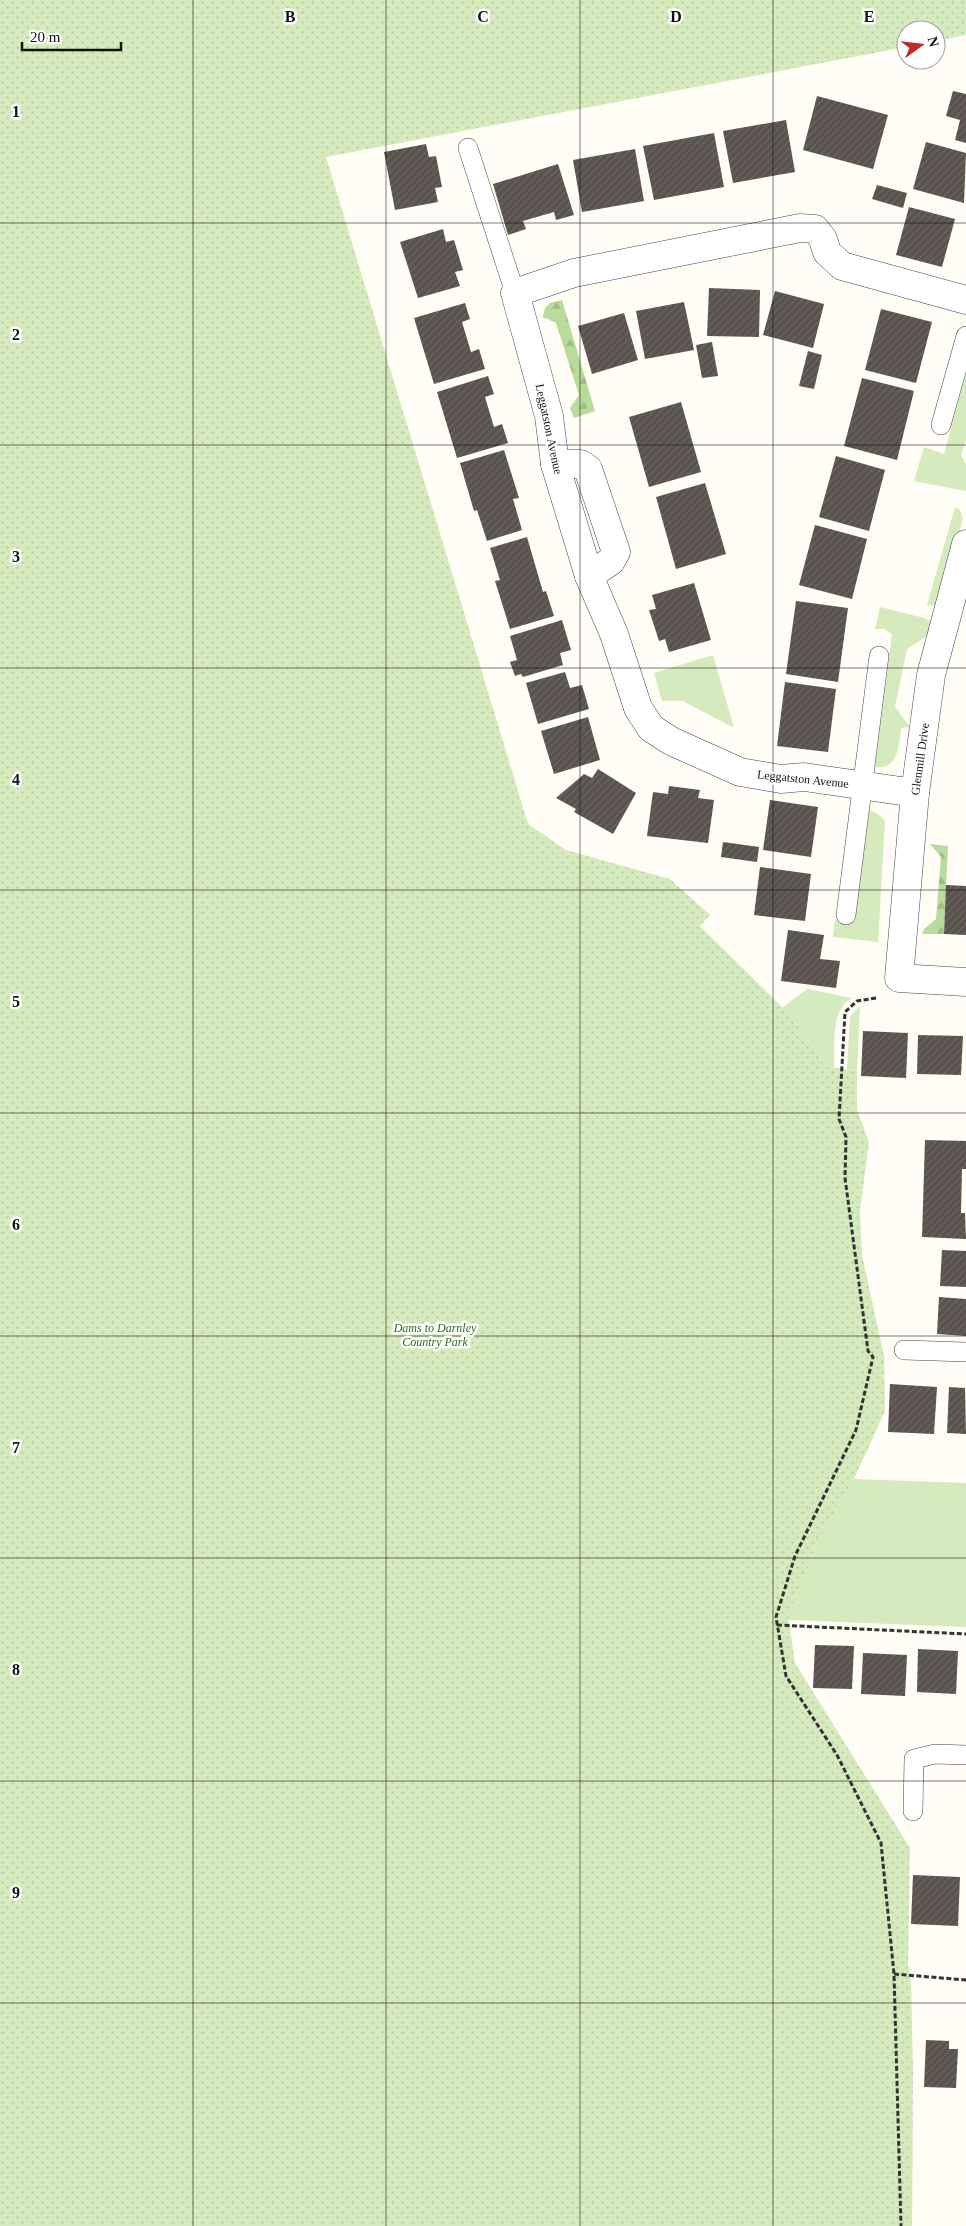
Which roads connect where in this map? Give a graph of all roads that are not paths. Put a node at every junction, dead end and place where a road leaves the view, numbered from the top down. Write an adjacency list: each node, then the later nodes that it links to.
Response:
1 (468, 148): 2 (lane)
2 (515, 293): 3 (street); 8 (street, Leggatston Avenue)
3 (966, 300)
4 (966, 336): 5 (lane)
5 (941, 425)
6 (966, 544): 9 (street, Glenmill Drive)
7 (880, 656): 8 (lane)
8 (861, 785): 9 (street, Leggatston Avenue); 10 (lane)
9 (915, 793): 11 (street, Glenmill Drive)
10 (846, 915)
11 (966, 982)
12 (904, 1350): 13 (lane)
13 (966, 1352)
14 (966, 1755): 15 (lane)
15 (913, 1811)

